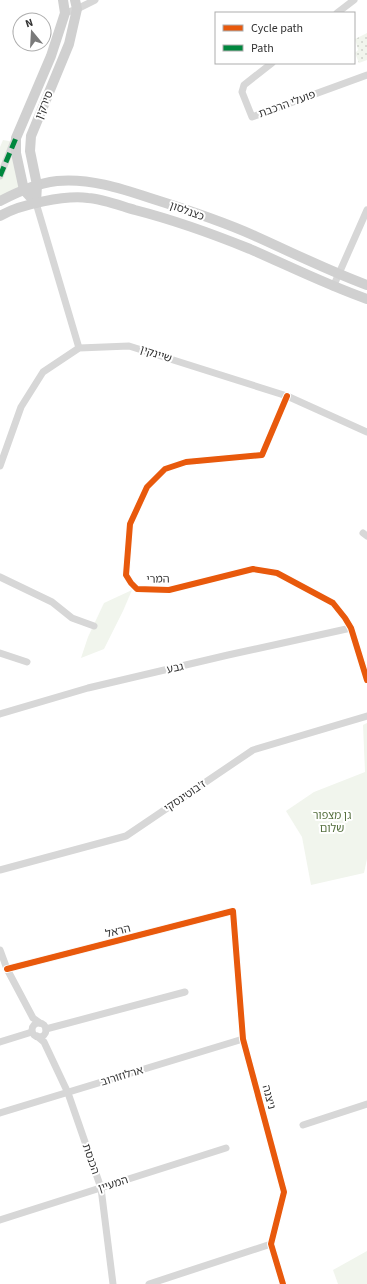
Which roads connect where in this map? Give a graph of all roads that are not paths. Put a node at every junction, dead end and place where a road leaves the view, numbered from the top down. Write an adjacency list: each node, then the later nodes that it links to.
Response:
1 (63, 0): 6 (street)
2 (95, 0): 4 (street)
3 (354, 0): 5 (street)
4 (76, 4): 6 (street); 11 (street, סירקין)
5 (338, 12)
6 (65, 13): 9 (street, סירקין)
7 (271, 64): 8 (street, פועלי הרכבת)
8 (367, 75)
9 (16, 138): 10 (street, סירקין); 12 (street, סירקין)
10 (0, 176)
11 (37, 185): 12 (street, כצנלסון); 14 (street, סירקין); 17 (street, כצנלסון)
12 (24, 190): 13 (street, כצנלסון); 14 (street, סירקין)
13 (0, 201)
14 (36, 203): 16 (street, כצנלסון); 19 (street, כצנלסון); 21 (street, סירקין)
15 (367, 210): 17 (street)
16 (0, 216)
17 (339, 275): 18 (street, כצנלסון); 19 (street)
18 (367, 285)
19 (334, 287): 20 (street, כצנלסון)
20 (367, 299)
21 (80, 348): 22 (street, שיינקין); 24 (street)
22 (287, 396): 23 (street, שיינקין); 27 (street, המרי)
23 (367, 432)
24 (0, 466)
25 (0, 577): 26 (street)
26 (94, 626)
27 (352, 628): 30 (street, המרי); 31 (street, גבע)
28 (0, 653): 29 (street)
29 (27, 662)
30 (367, 680)
31 (0, 714)
32 (367, 716): 33 (street, ז'בוטינסקי)
33 (0, 870)
34 (233, 911): 36 (street, הראל); 42 (street, ניצנה)
35 (0, 950): 36 (street)
36 (8, 969): 38 (street)
37 (185, 992): 40 (street)
38 (33, 1018): 39 (street); 41 (street)
39 (40, 1023): 40 (street); 41 (street)
40 (45, 1031): 41 (street); 44 (street)
41 (34, 1032): 43 (street); 44 (street)
42 (243, 1039): 45 (street, ארלוזורוב); 52 (street, ניצנה)
43 (0, 1042)
44 (44, 1042): 45 (street, הכנסת)
45 (68, 1093): 47 (street, ארלוזורוב); 50 (street, הכנסת)
46 (367, 1104): 48 (street)
47 (0, 1113)
48 (303, 1125)
49 (226, 1148): 50 (street, המעיין)
50 (101, 1188): 51 (street, המעיין); 53 (street, הכנסת)
51 (0, 1220)
52 (271, 1244): 54 (street); 55 (street)
53 (113, 1284)
54 (149, 1284)
55 (283, 1284)

